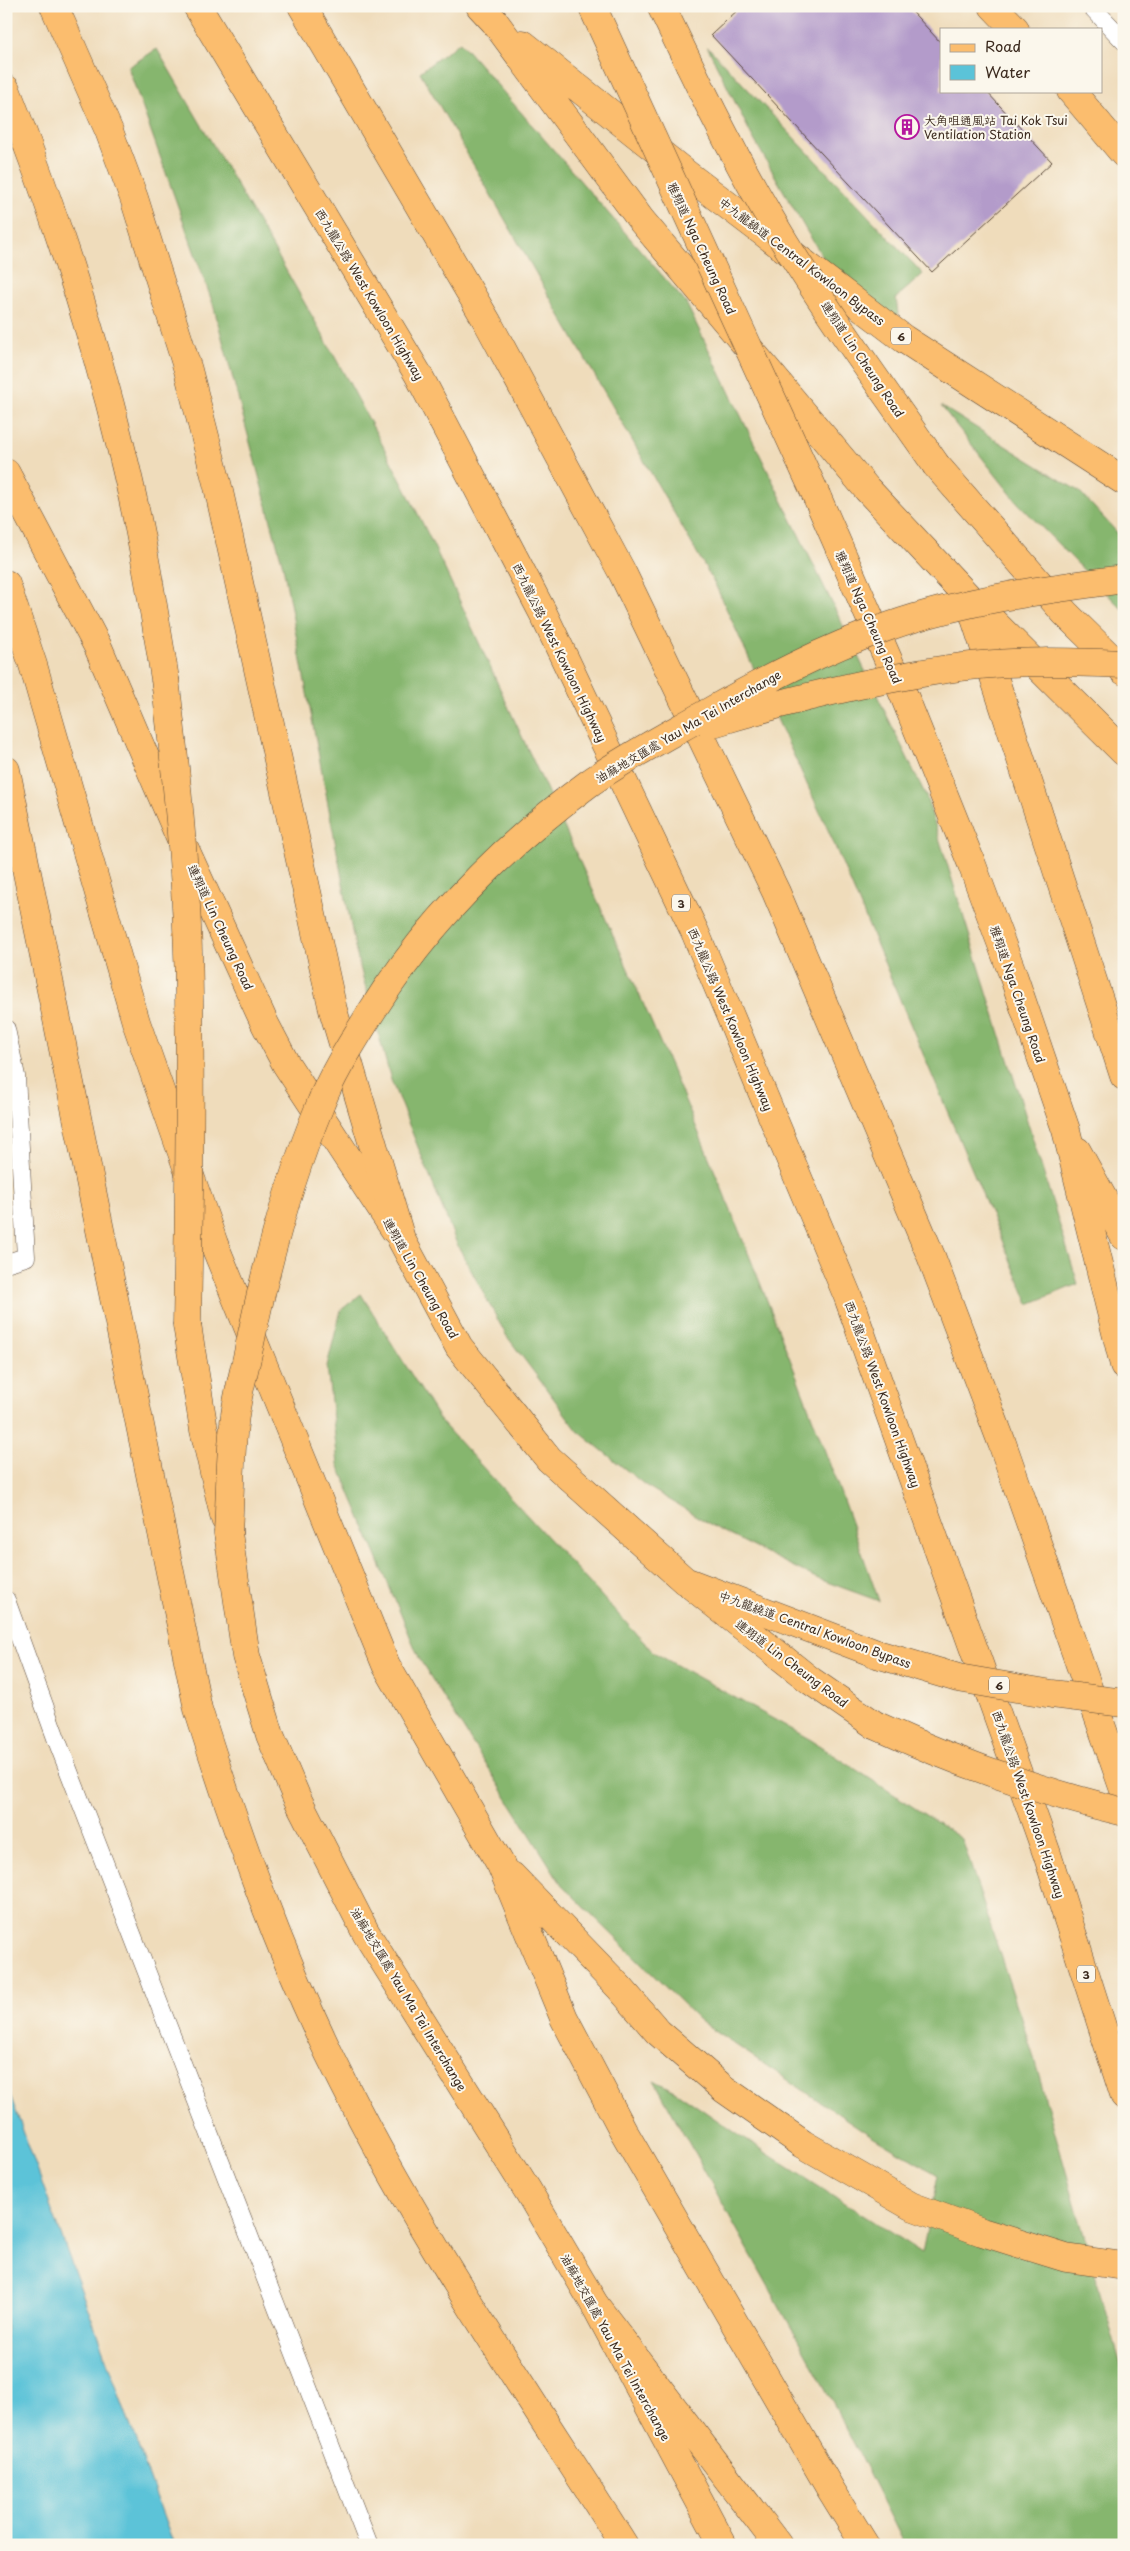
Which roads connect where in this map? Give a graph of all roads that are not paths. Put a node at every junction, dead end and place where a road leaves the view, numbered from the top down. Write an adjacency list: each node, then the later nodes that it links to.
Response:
1 (54, 6): 32 (main road)
2 (197, 6): 42 (main road, 西九龍公路 West Kowloon Highway / 3)
3 (302, 6): 39 (main road)
4 (592, 6): 30 (main road, 雅翔道 Nga Cheung Road, bridge)
5 (661, 6): 22 (main road, 連翔道 Lin Cheung Road, bridge)
6 (993, 6): 9 (main road)
7 (1091, 6): 10 (lane)
8 (487, 14): 17 (main road, 中九龍繞道 Central Kowloon Bypass / 6); 20 (main road)
9 (1014, 28)
10 (1124, 41)
11 (6, 89): 35 (main road, bridge)
12 (1072, 92): 15 (main road)
13 (1080, 92): 14 (main road)
14 (1124, 133)
15 (1124, 154)
16 (6, 473): 32 (main road, 連翔道 Lin Cheung Road)
17 (1124, 481)
18 (1124, 579): 23 (main road, 油麻地交匯處 Yau Ma Tei Interchange, bridge)
19 (6, 584): 41 (main road)
20 (968, 597): 24 (main road); 28 (main road)
21 (1124, 664): 23 (main road, bridge)
22 (1124, 671)
23 (664, 738): 35 (main road, 油麻地交匯處 Yau Ma Tei Interchange, bridge)
24 (1124, 752)
25 (6, 770): 46 (main road)
26 (6, 1029): 27 (lane)
27 (16, 1076): 29 (lane); 33 (lane)
28 (1124, 1076)
29 (6, 1124)
30 (1066, 1130): 31 (main road, 雅翔道 Nga Cheung Road); 34 (main road)
31 (1124, 1236)
32 (401, 1239): 36 (main road, 連翔道 Lin Cheung Road)
33 (6, 1263)
34 (1124, 1365)
35 (228, 1533): 44 (main road, 油麻地交匯處 Yau Ma Tei Interchange)
36 (685, 1581): 38 (main road, 中九龍繞道 Central Kowloon Bypass / 6, bridge); 40 (main road, 連翔道 Lin Cheung Road, bridge)
37 (6, 1600): 45 (lane)
38 (1124, 1702)
39 (1124, 1790)
40 (1124, 1812)
41 (501, 1865): 43 (main road); 49 (main road)
42 (1124, 2095)
43 (1124, 2266)
44 (595, 2306): 47 (main road, 油麻地交匯處 Yau Ma Tei Interchange); 48 (main road)
45 (369, 2545)
46 (624, 2545)
47 (723, 2545)
48 (778, 2545)
49 (865, 2545)

